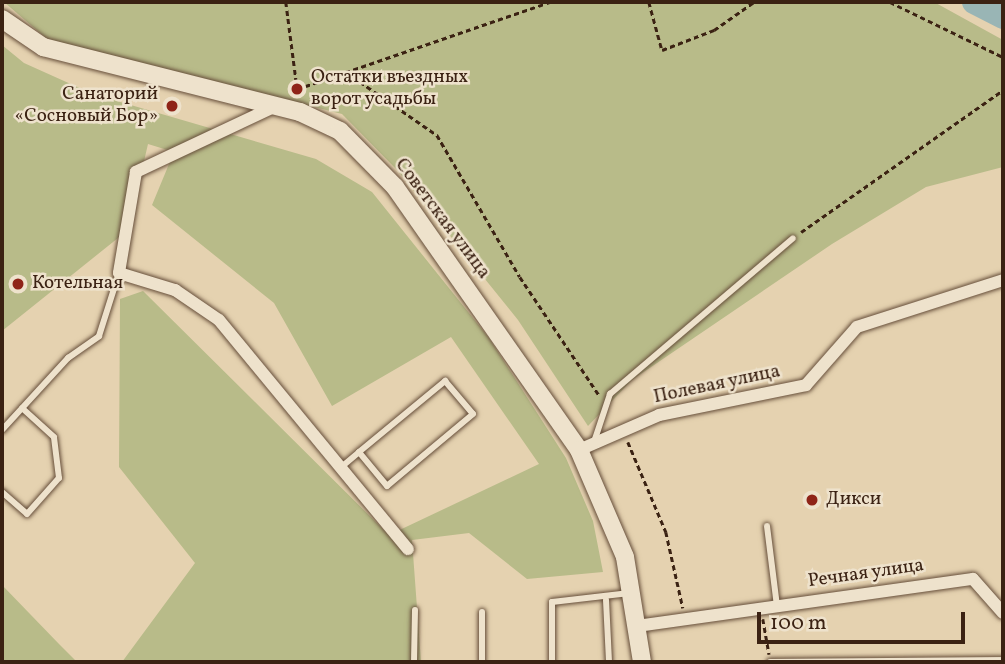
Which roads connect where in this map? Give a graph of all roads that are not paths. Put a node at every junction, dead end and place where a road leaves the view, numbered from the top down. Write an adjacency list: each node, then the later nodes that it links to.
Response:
1 (2, 19): 2 (main road, Советская улица)
2 (276, 106): 4 (street); 8 (main road, Советская улица)
3 (793, 238): 8 (lane)
4 (119, 273): 6 (lane); 10 (street)
5 (1003, 281): 8 (street, Полевая улица)
6 (22, 408): 7 (lane); 11 (lane)
7 (2, 430)
8 (586, 447): 14 (main road, Советская улица)
9 (359, 452): 9 (lane); 10 (lane)
10 (338, 470): 13 (street)
11 (2, 492)
12 (767, 526): 16 (lane)
13 (408, 549)
14 (632, 592): 15 (lane); 20 (main road, Советская улица)
15 (606, 600): 25 (lane); 26 (lane)
16 (777, 606): 19 (street, Речная улица); 20 (street, Речная улица)
17 (415, 610): 23 (lane)
18 (482, 612): 24 (lane)
19 (1003, 613)
20 (637, 626): 27 (main road, Советская улица)
21 (770, 660): 22 (lane)
22 (1003, 660)
23 (414, 662)
24 (482, 662)
25 (552, 662)
26 (609, 662)
27 (642, 662)

